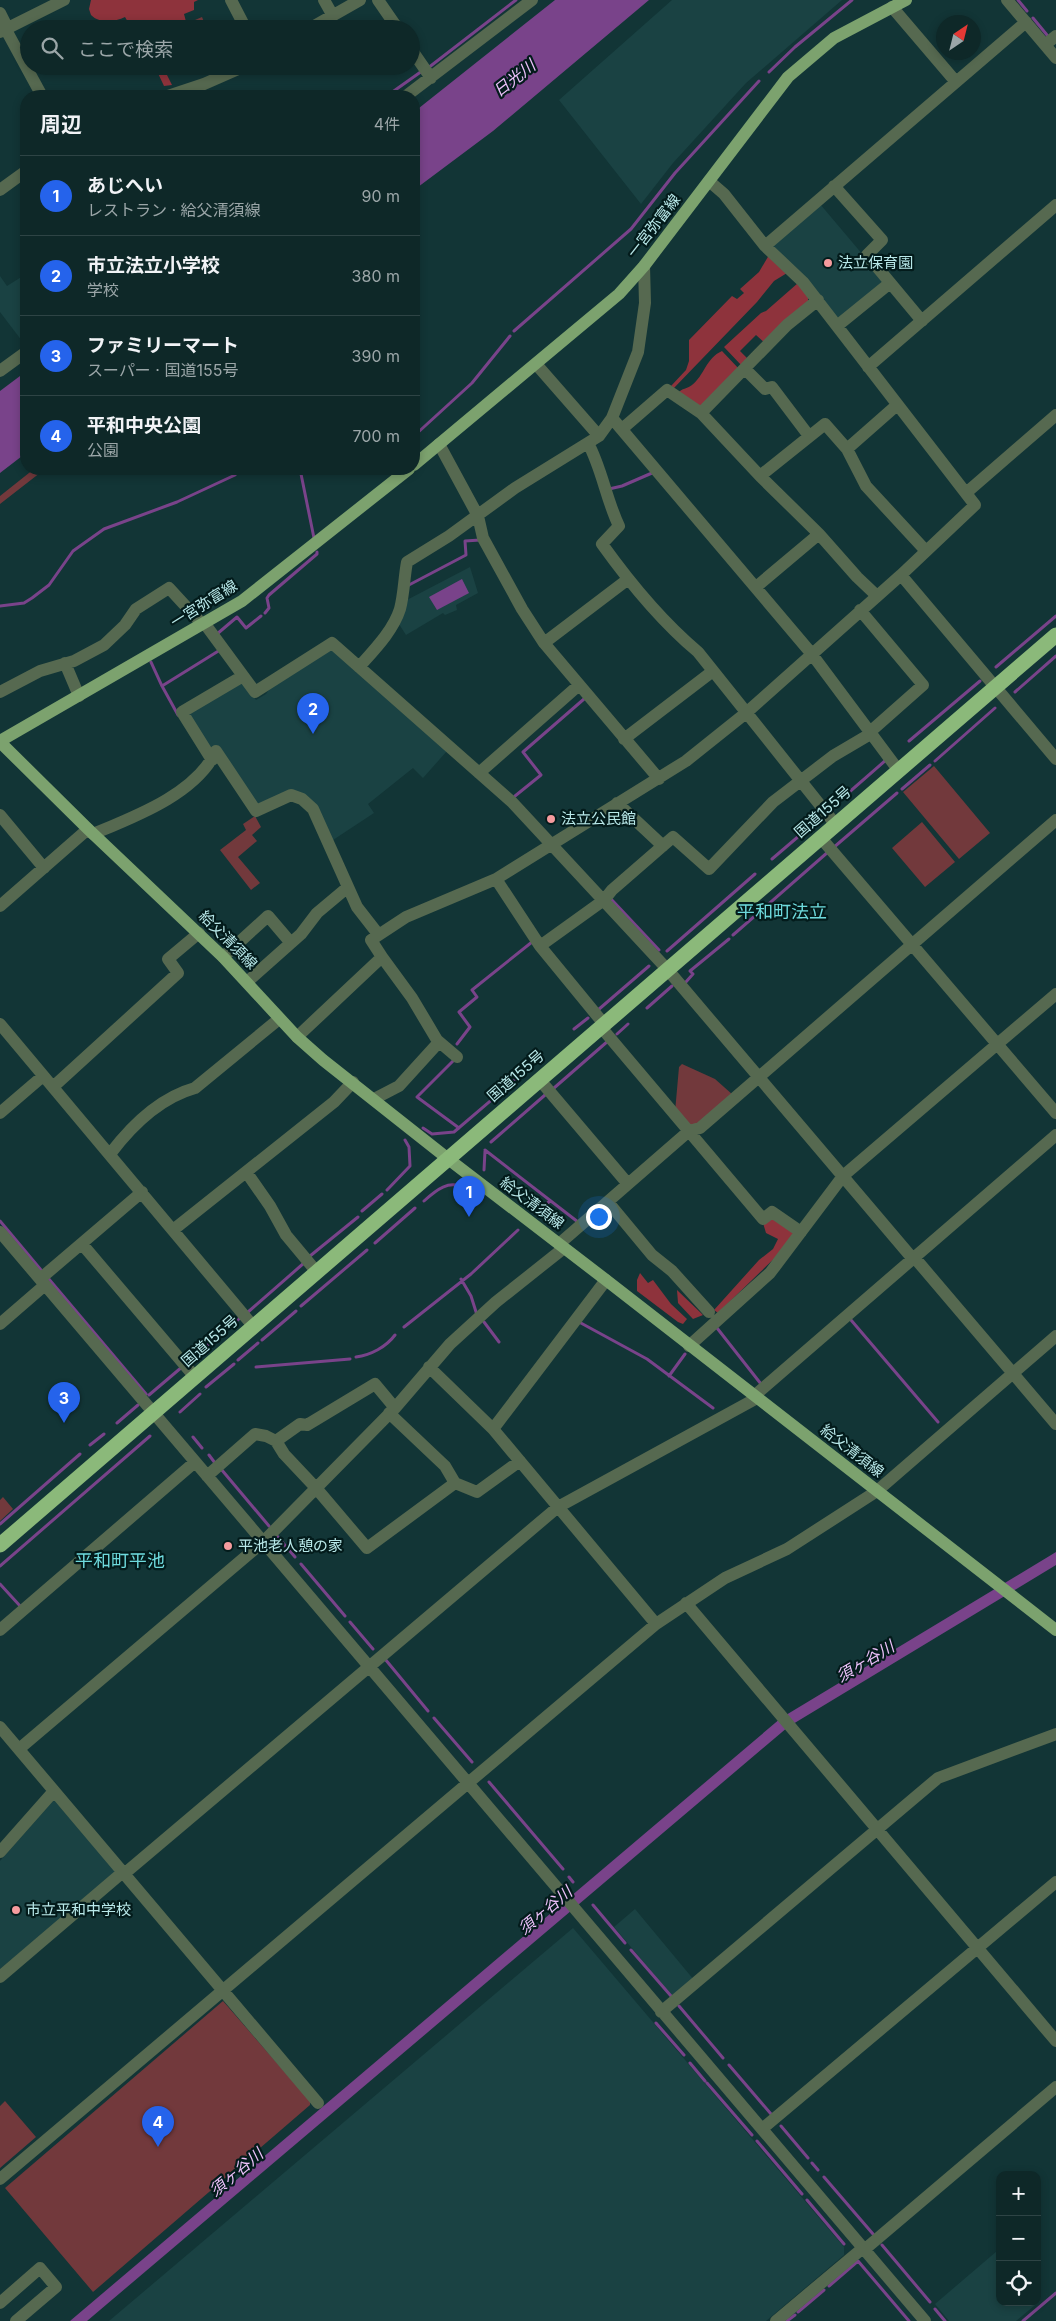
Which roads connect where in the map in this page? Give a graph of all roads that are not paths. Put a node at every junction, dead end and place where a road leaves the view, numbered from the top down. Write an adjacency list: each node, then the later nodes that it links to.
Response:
1 (64, 0): 11 (street)
2 (231, 0): 12 (street)
3 (360, 0): 9 (street)
4 (378, 0): 14 (street)
5 (532, 0): 25 (street)
6 (906, 0): 8 (main road, 一宮弥富線)
7 (1007, 0): 16 (street)
8 (892, 7): 26 (street); 31 (main road, 一宮弥富線)
9 (329, 9): 13 (street)
10 (0, 13): 17 (street)
11 (23, 20)
12 (241, 20)
13 (318, 20)
14 (392, 20)
15 (20, 21): 17 (street)
16 (1026, 22): 19 (street); 26 (street)
17 (4, 29): 20 (street)
18 (1056, 36): 19 (street)
19 (1045, 45): 21 (street)
20 (20, 57)
21 (1056, 58)
22 (420, 62): 25 (street)
23 (30, 75): 27 (street)
24 (224, 75): 28 (street)
25 (431, 78): 29 (street)
26 (956, 82): 33 (street)
27 (39, 90)
28 (186, 90)
29 (414, 90)
30 (20, 174): 32 (street)
31 (709, 181): 35 (street); 36 (main road, 一宮弥富線)
32 (2, 185)
33 (834, 186): 35 (street); 37 (street)
34 (1056, 205): 39 (street)
35 (765, 246): 38 (street)
36 (644, 266): 42 (main road, 一宮弥富線); 49 (street)
37 (890, 283): 39 (street); 40 (street)
38 (818, 300): 40 (street); 44 (street)
39 (922, 321): 43 (street)
40 (837, 326): 43 (street)
41 (20, 356): 45 (street)
42 (536, 364): 52 (street); 53 (main road, 一宮弥富線)
43 (868, 367): 46 (street)
44 (745, 369): 47 (street); 51 (street)
45 (0, 371)
46 (897, 405): 54 (street); 58 (street)
47 (701, 413): 50 (street); 57 (street)
48 (1056, 415): 58 (street)
49 (612, 418): 50 (street); 52 (street)
50 (622, 429): 64 (street)
51 (809, 436): 54 (street); 57 (street)
52 (594, 439): 59 (street); 63 (street)
53 (439, 444): 55 (main road, 一宮弥富線); 59 (street)
54 (847, 449): 61 (street)
55 (420, 460)
56 (401, 475): 67 (main road, 一宮弥富線)
57 (760, 476): 60 (street)
58 (966, 493): 61 (street)
59 (478, 516): 69 (street); 72 (street)
60 (819, 534): 64 (street); 65 (street)
61 (926, 551): 62 (street)
62 (901, 575): 65 (street); 76 (street)
63 (627, 580): 69 (street); 73 (street)
64 (756, 587): 70 (street)
65 (877, 596): 66 (street)
66 (860, 610): 70 (street); 80 (street)
67 (204, 624): 71 (street); 74 (street); 78 (main road, 一宮弥富線)
68 (1056, 635): 76 (highway, 国道155号)
69 (544, 643): 75 (street)
70 (811, 653): 79 (street); 80 (street)
71 (65, 663): 77 (street); 78 (street)
72 (359, 667): 74 (street); 86 (street)
73 (713, 671): 79 (street); 81 (street)
74 (243, 676): 84 (street)
75 (579, 685): 81 (street); 86 (street)
76 (996, 688): 83 (street); 85 (highway, 国道155号)
77 (0, 692)
78 (79, 696): 82 (main road, 一宮弥富線)
79 (746, 713): 87 (street); 88 (street)
80 (871, 732): 85 (street); 88 (street)
81 (624, 740): 87 (street)
82 (0, 742): 93 (main road, 給父清須線)
83 (1056, 759)
84 (212, 760): 93 (street); 99 (street)
85 (899, 771): 92 (highway, 国道155号)
86 (479, 773): 95 (street)
87 (659, 779): 89 (street)
88 (801, 781): 92 (street); 96 (street)
89 (617, 803): 95 (street); 96 (street)
90 (0, 815): 97 (street)
91 (1056, 820): 105 (street)
92 (836, 825): 94 (highway, 国道155号)
93 (91, 832): 97 (street); 102 (main road, 給父清須線)
94 (821, 838): 105 (street); 109 (highway, 国道155号)
95 (551, 844): 98 (street); 100 (street)
96 (663, 846): 100 (street)
97 (44, 868): 101 (street)
98 (496, 879): 103 (street); 106 (street)
99 (348, 887): 103 (street); 104 (street)
100 (604, 900): 106 (street); 109 (street)
101 (0, 906)
102 (198, 933): 107 (main road, 給父清須線); 123 (street)
103 (378, 934): 108 (street)
104 (291, 943): 107 (street); 110 (street)
105 (912, 944): 117 (street); 120 (street)
106 (540, 946): 114 (street)
107 (223, 957): 110 (main road, 給父清須線)
108 (382, 957): 115 (street); 116 (street)
109 (667, 969): 114 (highway, 国道155号); 120 (street)
110 (247, 982): 112 (main road, 給父清須線)
111 (1056, 994): 117 (street)
112 (279, 1019): 115 (main road, 給父清須線); 129 (street)
113 (0, 1024): 119 (street)
114 (602, 1025): 121 (highway, 国道155号); 127 (street)
115 (297, 1037): 122 (main road, 給父清須線)
116 (439, 1042): 118 (street); 124 (street)
117 (998, 1044): 126 (street); 132 (street)
118 (457, 1057)
119 (43, 1076): 123 (street); 125 (street)
120 (758, 1076): 127 (street); 132 (street)
121 (539, 1079): 130 (highway, 国道155号); 133 (street)
122 (353, 1082): 124 (main road, 給父清須線); 131 (street)
123 (53, 1086): 129 (street)
124 (374, 1099): 130 (main road, 給父清須線)
125 (0, 1113)
126 (1056, 1113)
127 (689, 1131): 133 (street); 138 (street)
128 (1056, 1136): 141 (street)
129 (110, 1154): 134 (street)
130 (447, 1158): 140 (main road, 給父清須線); 142 (highway, 国道155号)
131 (247, 1173): 136 (street); 142 (street)
132 (843, 1176): 138 (street); 141 (street)
133 (628, 1184): 135 (street)
134 (142, 1192): 136 (street); 139 (street)
135 (608, 1202): 140 (street); 145 (street)
136 (173, 1230): 147 (street)
137 (0, 1232): 144 (street)
138 (801, 1232): 149 (street)
139 (82, 1244): 144 (street); 152 (street)
140 (562, 1246): 143 (main road, 給父清須線); 150 (street)
141 (914, 1258): 151 (street); 153 (street)
142 (316, 1272): 147 (highway, 国道155号)
143 (606, 1280): 149 (main road, 給父清須線); 157 (street)
144 (43, 1282): 146 (street); 155 (street)
145 (710, 1312)
146 (0, 1324)
147 (253, 1326): 152 (highway, 国道155号)
148 (1056, 1336): 151 (street)
149 (689, 1346): 153 (main road, 給父清須線)
150 (429, 1367): 154 (street); 157 (street)
151 (1013, 1373): 156 (street); 164 (street)
152 (195, 1377): 155 (highway, 国道155号)
153 (756, 1397): 164 (main road, 給父清須線); 165 (street)
154 (392, 1410): 158 (street); 162 (street); 163 (street)
155 (154, 1413): 160 (street); 167 (highway, 国道155号)
156 (1056, 1424)
157 (493, 1429): 159 (street)
158 (276, 1441): 161 (street); 163 (street)
159 (520, 1461): 162 (street); 165 (street)
160 (195, 1462): 161 (street); 170 (street)
161 (207, 1476): 166 (street)
162 (455, 1483): 163 (street)
163 (316, 1488): 166 (street)
164 (878, 1491): 168 (street); 171 (main road, 給父清須線)
165 (558, 1506): 169 (street); 172 (street)
166 (264, 1542): 172 (street); 175 (street)
167 (0, 1545)
168 (686, 1603): 169 (street); 178 (street)
169 (656, 1624): 176 (street)
170 (0, 1630)
171 (1056, 1630)
172 (366, 1664): 176 (street); 180 (street)
173 (0, 1727): 175 (street)
174 (1056, 1734): 178 (street)
175 (19, 1749): 177 (street)
176 (468, 1783): 184 (street); 185 (street)
177 (54, 1791): 179 (street); 180 (street)
178 (877, 1829): 182 (street); 185 (street)
179 (0, 1852)
180 (122, 1871): 183 (street); 184 (street)
181 (1056, 1882): 182 (street)
182 (978, 1948): 186 (street); 189 (street)
183 (0, 1977)
184 (223, 1990): 188 (street); 190 (street)
185 (661, 2012): 189 (street)
186 (1056, 2041)
187 (1056, 2087): 191 (street)
188 (318, 2103)
189 (762, 2129): 191 (street)
190 (0, 2179)
191 (864, 2249): 194 (street); 195 (street)
192 (0, 2302): 193 (street)
193 (16, 2321)
194 (776, 2321)
195 (925, 2321)

